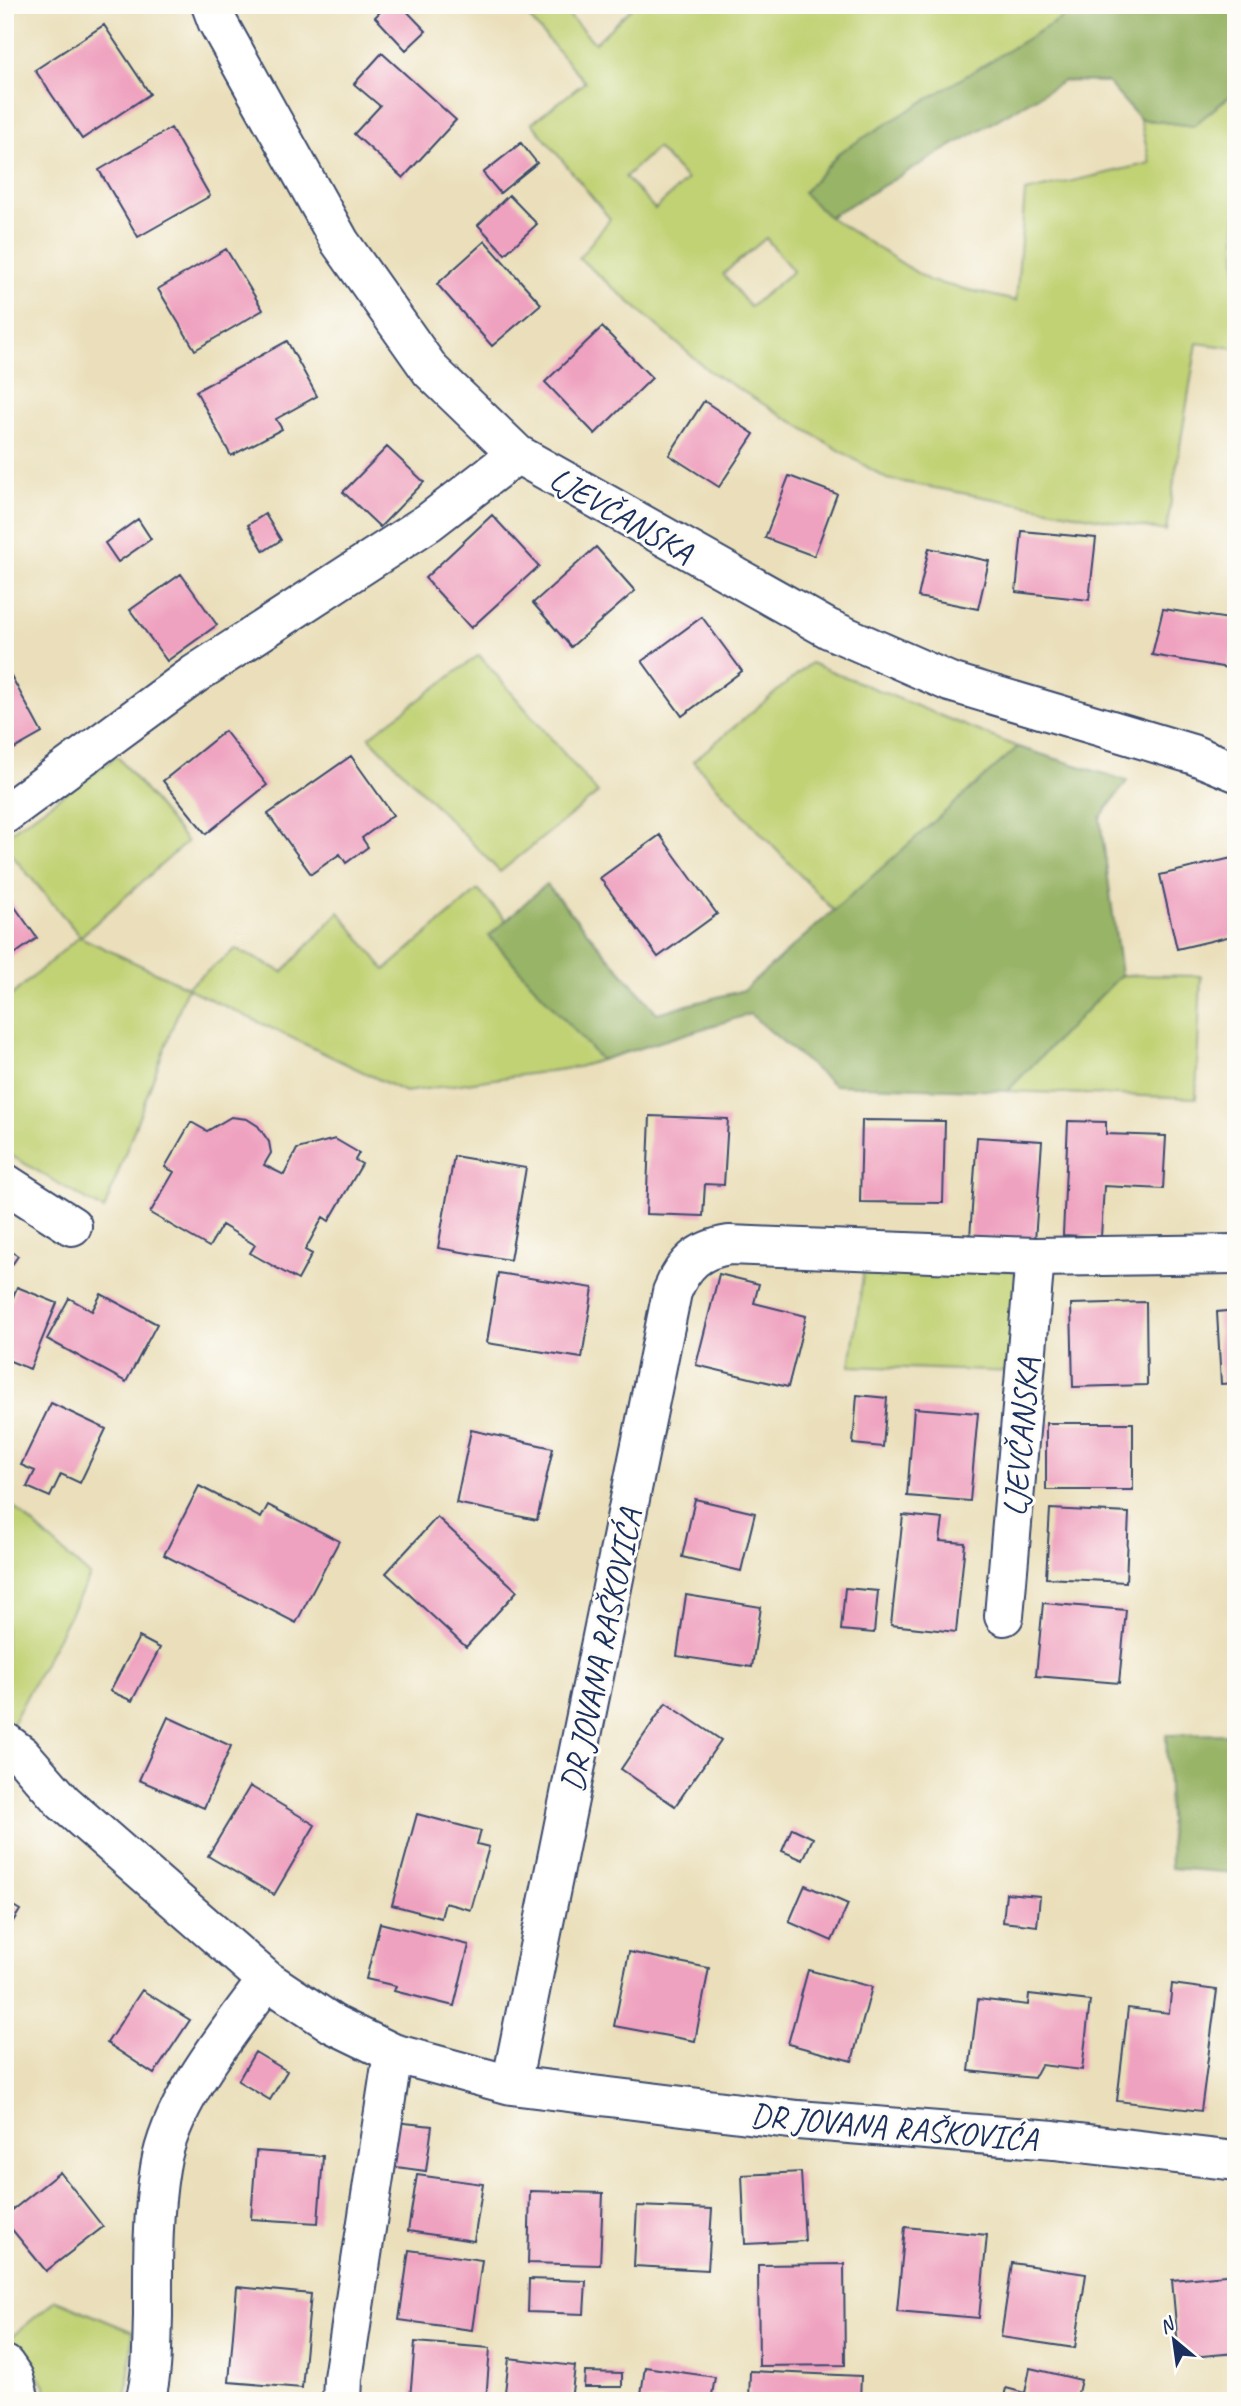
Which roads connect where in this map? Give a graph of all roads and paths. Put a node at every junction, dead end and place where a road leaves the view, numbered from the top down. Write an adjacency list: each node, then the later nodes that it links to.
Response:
1 (211, 5): 2 (street, LJEVČANSKA)
2 (517, 454): 3 (street, LJEVČANSKA); 4 (street)
3 (1236, 772)
4 (5, 814)
5 (5, 1183): 6 (street)
6 (72, 1226)
7 (1236, 1254): 8 (street)
8 (1035, 1257): 9 (street, LJEVČANSKA); 13 (street, DR JOVANA RAŠKOVIĆA)
9 (1004, 1616)
10 (5, 1742): 11 (street, DR JOVANA RAŠKOVIĆA)
11 (267, 1980): 12 (street, DR JOVANA RAŠKOVIĆA); 17 (street)
12 (393, 2053): 13 (street, DR JOVANA RAŠKOVIĆA); 18 (street)
13 (511, 2085): 14 (street, DR JOVANA RAŠKOVIĆA)
14 (1236, 2161)
15 (5, 2365): 16 (street)
16 (20, 2401)
17 (145, 2401)
18 (342, 2401)

